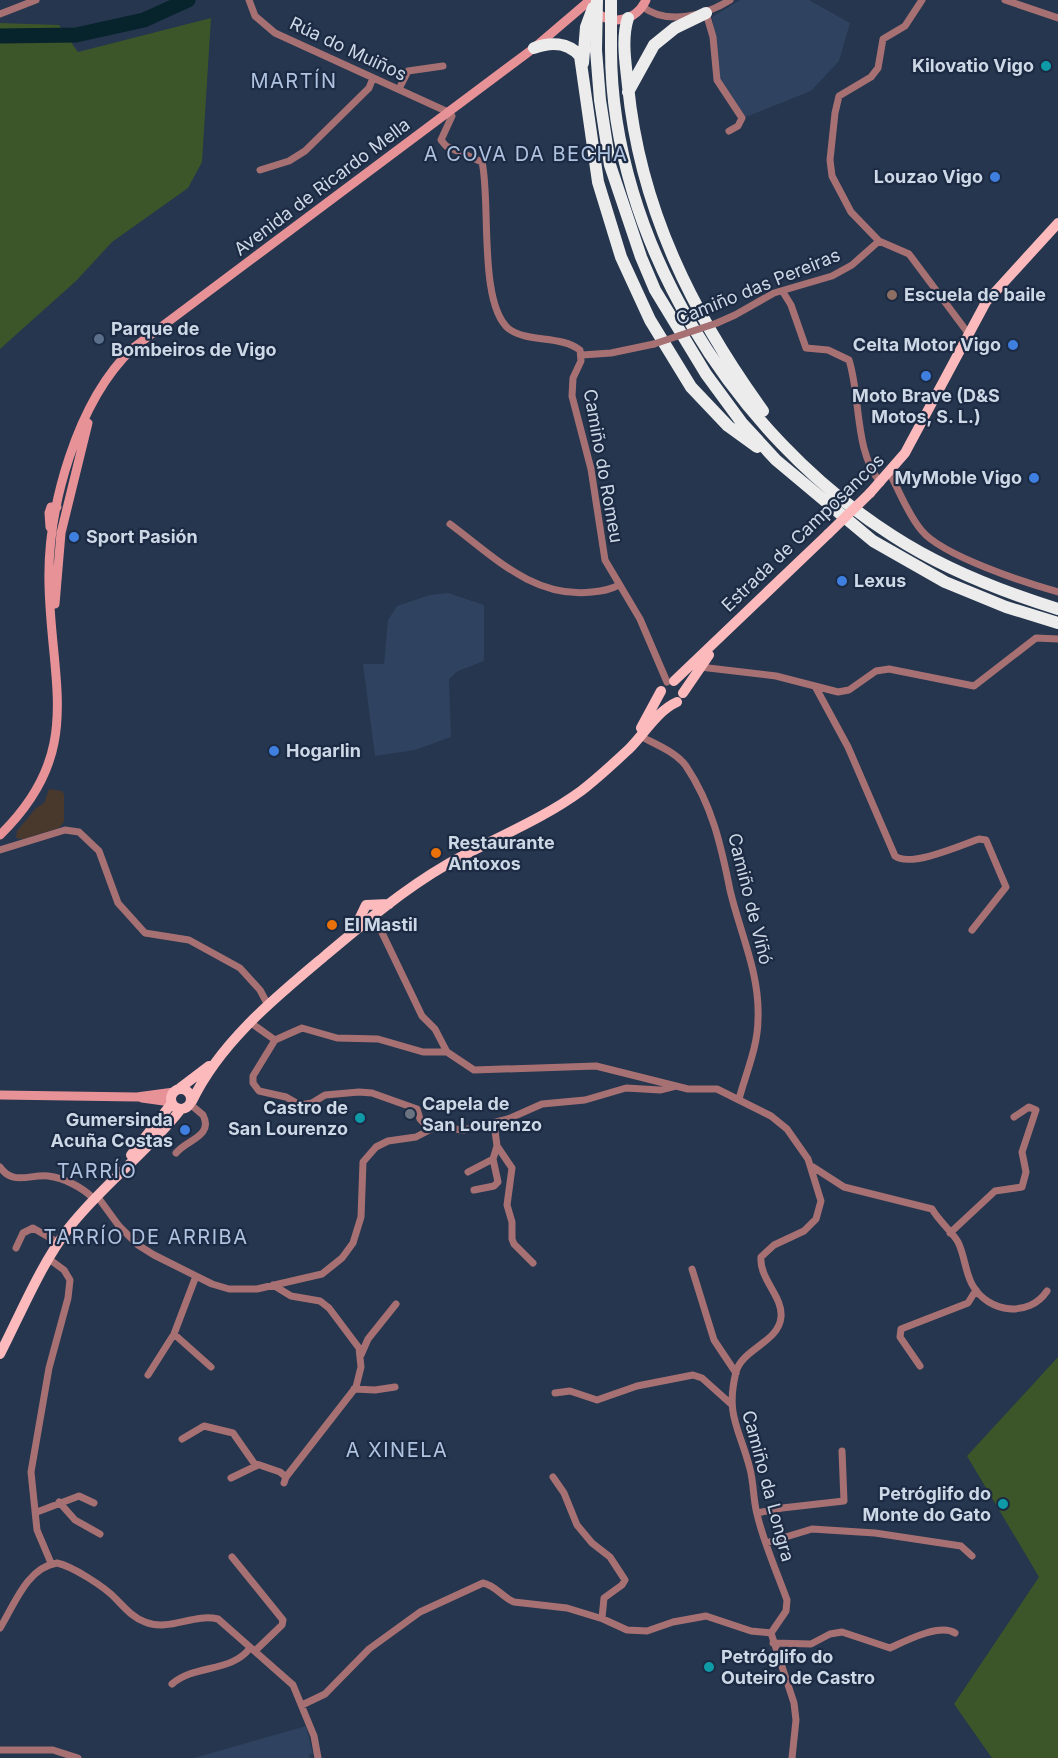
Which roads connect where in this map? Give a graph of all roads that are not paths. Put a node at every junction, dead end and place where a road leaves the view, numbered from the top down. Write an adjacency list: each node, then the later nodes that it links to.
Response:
1 (35, 0): 10 (street)
2 (249, 0): 16 (street, Rúa do Muiños)
3 (611, 0): 30 (highway, bridge)
4 (730, 0): 9 (street)
5 (922, 0): 23 (street)
6 (1005, 0): 12 (street)
7 (592, 2): 11 (main road); 13 (main road, Avenida de Ricardo Mella); 14 (highway); 28 (highway, bridge)
8 (644, 3): 9 (street); 11 (main road)
9 (706, 13): 18 (highway); 20 (street)
10 (0, 14)
11 (628, 18): 18 (highway)
12 (1058, 18)
13 (534, 48): 14 (highway); 19 (main road, Avenida de Ricardo Mella)
14 (583, 64): 28 (highway)
15 (443, 66): 17 (street)
16 (373, 78): 17 (street, Rúa do Muiños); 21 (street)
17 (399, 89): 19 (street, Rúa do Muiños)
18 (628, 92): 30 (highway)
19 (448, 112): 26 (street); 27 (main road, Avenida de Ricardo Mella)
20 (729, 131)
21 (260, 170)
22 (1058, 223): 25 (main road, Estrada de Camposancos)
23 (879, 241): 24 (street, Camiño das Pereiras); 25 (street)
24 (783, 292): 26 (street, Camiño das Pereiras, bridge); 32 (street)
25 (968, 333): 31 (main road, Estrada de Camposancos)
26 (582, 355): 36 (street, Camiño do Romeu)
27 (90, 412): 29 (main road, Avenida de Ricardo Mella); 33 (main road, Avenida de Ricardo Mella)
28 (776, 460): 39 (highway)
29 (75, 469): 33 (main road); 35 (main road, Avenida de Ricardo Mella)
30 (810, 470): 38 (highway)
31 (890, 474): 32 (main road, Estrada de Camposancos); 37 (street)
32 (881, 483): 40 (main road, Estrada de Camposancos, bridge)
33 (56, 511): 35 (main road, Avenida de Ricardo Mella)
34 (450, 524): 36 (street)
35 (53, 564): 48 (main road, Avenida de Ricardo Mella)
36 (619, 585): 43 (street, Camiño do Romeu)
37 (1058, 592)
38 (1058, 609)
39 (1058, 623)
40 (729, 628): 42 (main road, Estrada de Camposancos); 43 (main road, Estrada de Camposancos)
41 (1058, 639): 44 (street)
42 (703, 668): 44 (street); 45 (main road, Estrada de Camposancos)
43 (667, 685): 45 (main road); 45 (main road); 47 (main road, Estrada de Camposancos)
44 (816, 688): 51 (street)
45 (680, 697): 46 (main road, Estrada de Camposancos)
46 (640, 736): 47 (main road, Estrada de Camposancos); 60 (street, Camiño de Viñó)
47 (615, 761): 50 (main road, Estrada de Camposancos)
48 (0, 835)
49 (0, 850): 52 (street)
50 (370, 911): 52 (main road); 55 (street, Camiño da Longra)
51 (972, 930)
52 (268, 1005): 53 (main road)
53 (251, 1023): 54 (street); 56 (main road)
54 (275, 1040): 55 (street); 66 (street)
55 (447, 1052): 57 (street, Camiño da Longra)
56 (214, 1063): 61 (main road); 61 (main road)
57 (677, 1086): 60 (street, Camiño da Longra); 65 (street)
58 (0, 1095): 59 (main road)
59 (137, 1097): 61 (main road); 62 (main road)
60 (739, 1099): 71 (street, Camiño da Longra)
61 (180, 1100): 62 (main road); 63 (main road); 68 (street); 73 (main road)
62 (157, 1101): 63 (main road)
63 (160, 1117): 73 (main road)
64 (1014, 1117): 76 (street)
65 (494, 1123): 66 (street); 67 (street)
66 (429, 1129): 83 (street)
67 (497, 1146): 69 (street); 80 (street)
68 (176, 1153)
69 (492, 1159): 72 (street); 74 (street)
70 (0, 1167): 75 (street)
71 (813, 1167): 76 (street); 92 (street, Camiño da Longra)
72 (468, 1173)
73 (116, 1175): 75 (main road)
74 (474, 1190)
75 (95, 1197): 77 (main road); 82 (street)
76 (950, 1233): 84 (street)
77 (59, 1243): 78 (street); 79 (main road)
78 (16, 1248)
79 (49, 1260): 88 (main road); 105 (street)
80 (533, 1263)
81 (692, 1269): 92 (street)
82 (196, 1276): 83 (street); 87 (street)
83 (273, 1285): 89 (street)
84 (976, 1290): 85 (street); 90 (street)
85 (1047, 1291)
86 (396, 1304): 89 (street)
87 (174, 1334): 91 (street); 93 (street)
88 (0, 1354)
89 (361, 1355): 95 (street)
90 (920, 1366)
91 (211, 1367)
92 (736, 1372): 97 (street, Camiño da Longra)
93 (148, 1375)
94 (395, 1387): 95 (street)
95 (354, 1389): 100 (street)
96 (555, 1393): 97 (street)
97 (731, 1404): 106 (street, Camiño da Longra)
98 (182, 1439): 100 (street)
99 (842, 1451): 106 (street)
100 (258, 1465): 102 (street)
101 (553, 1477): 112 (street)
102 (231, 1479)
103 (59, 1502): 104 (street); 105 (street); 107 (street)
104 (94, 1503)
105 (37, 1512): 111 (street)
106 (757, 1514): 108 (street, Camiño da Longra)
107 (100, 1534)
108 (766, 1543): 110 (street); 114 (street, Camiño da Longra)
109 (232, 1557): 117 (street)
110 (972, 1557)
111 (51, 1563): 113 (street); 117 (street)
112 (602, 1618): 114 (street); 119 (street)
113 (0, 1628)
114 (771, 1633): 116 (street)
115 (955, 1633): 116 (street)
116 (773, 1643): 123 (street)
117 (252, 1650): 118 (street); 119 (street)
118 (172, 1684)
119 (302, 1705): 122 (street)
120 (0, 1750): 121 (street)
121 (78, 1758)
122 (318, 1758)
123 (792, 1758)

